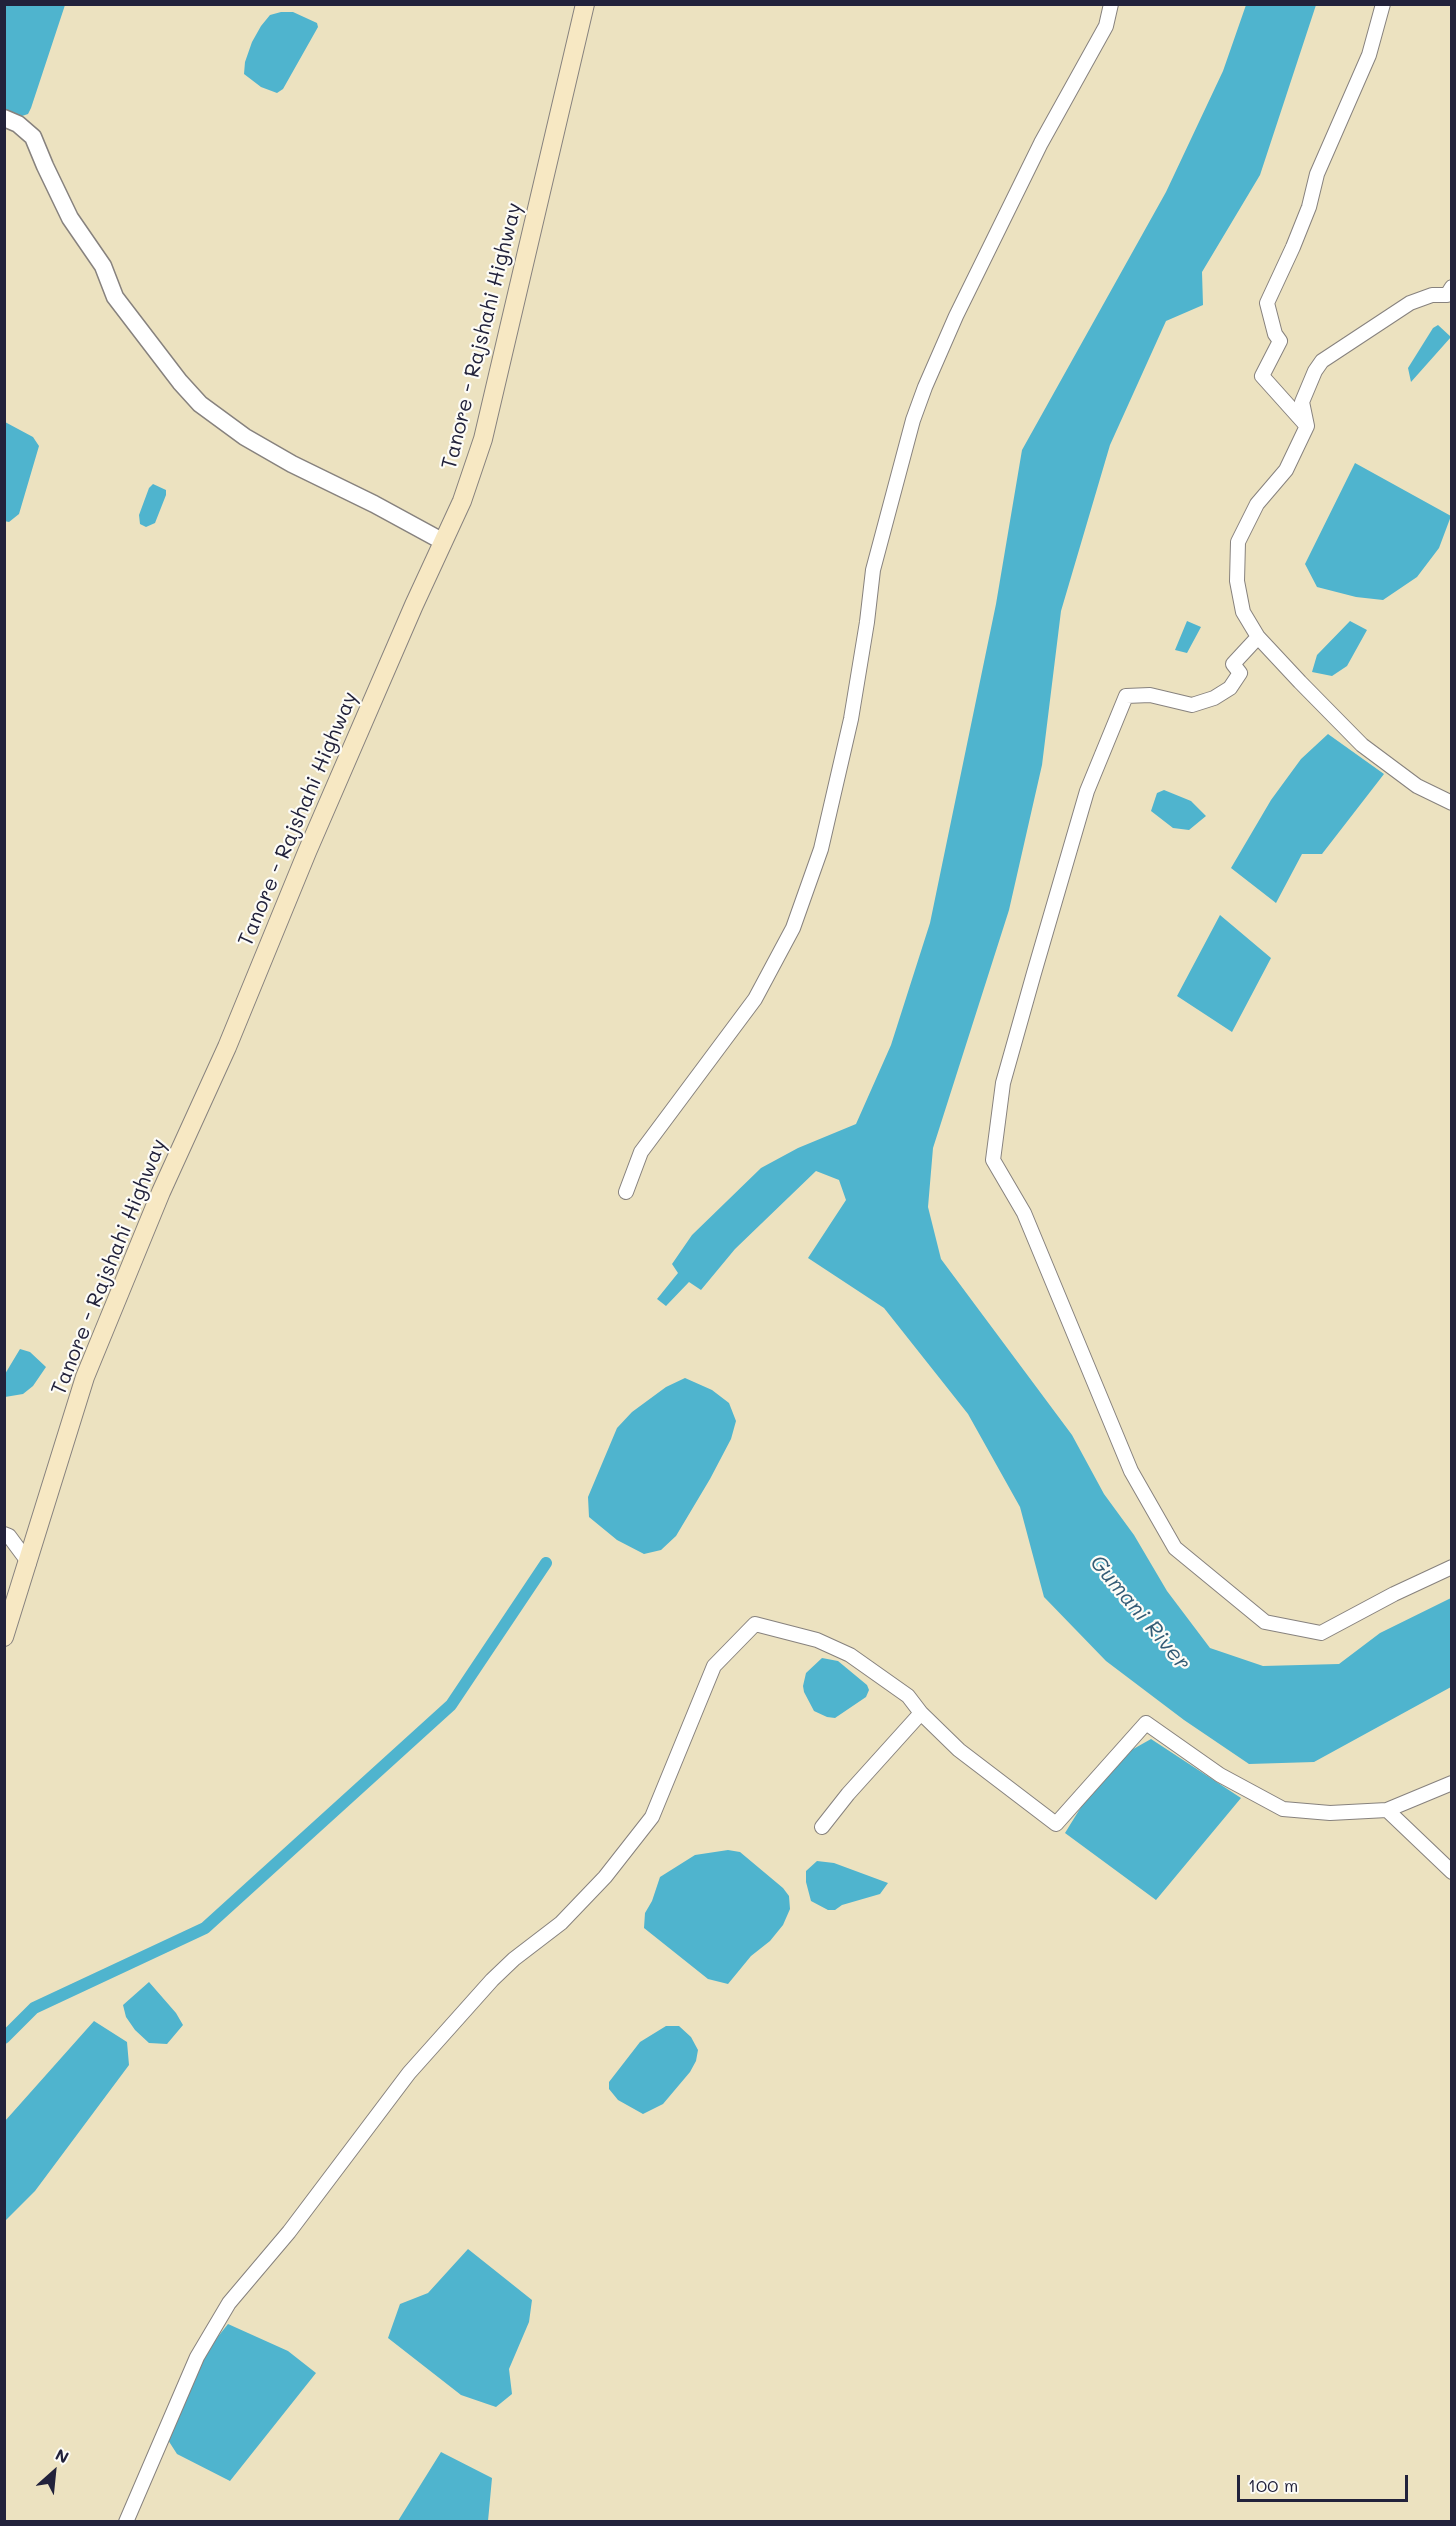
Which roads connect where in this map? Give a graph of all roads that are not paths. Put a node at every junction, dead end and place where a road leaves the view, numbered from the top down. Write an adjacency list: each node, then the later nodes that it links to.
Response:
1 (585, 4): 7 (main road, Tanore - Rajshahi Highway)
2 (1112, 4): 10 (street)
3 (1383, 4): 6 (street)
4 (4, 118): 7 (street)
5 (1452, 287): 6 (street)
6 (1306, 426): 8 (street)
7 (442, 541): 12 (main road, Tanore - Rajshahi Highway)
8 (1258, 637): 9 (street); 13 (street)
9 (1452, 803)
10 (626, 1192)
11 (4, 1533): 12 (street)
12 (29, 1563): 14 (main road, Tanore - Rajshahi Highway)
13 (1452, 1567)
14 (4, 1637)
15 (921, 1713): 17 (street); 18 (street); 20 (street)
16 (1452, 1783): 17 (street)
17 (1387, 1810): 19 (street)
18 (822, 1827)
19 (1452, 1872)
20 (126, 2522)

